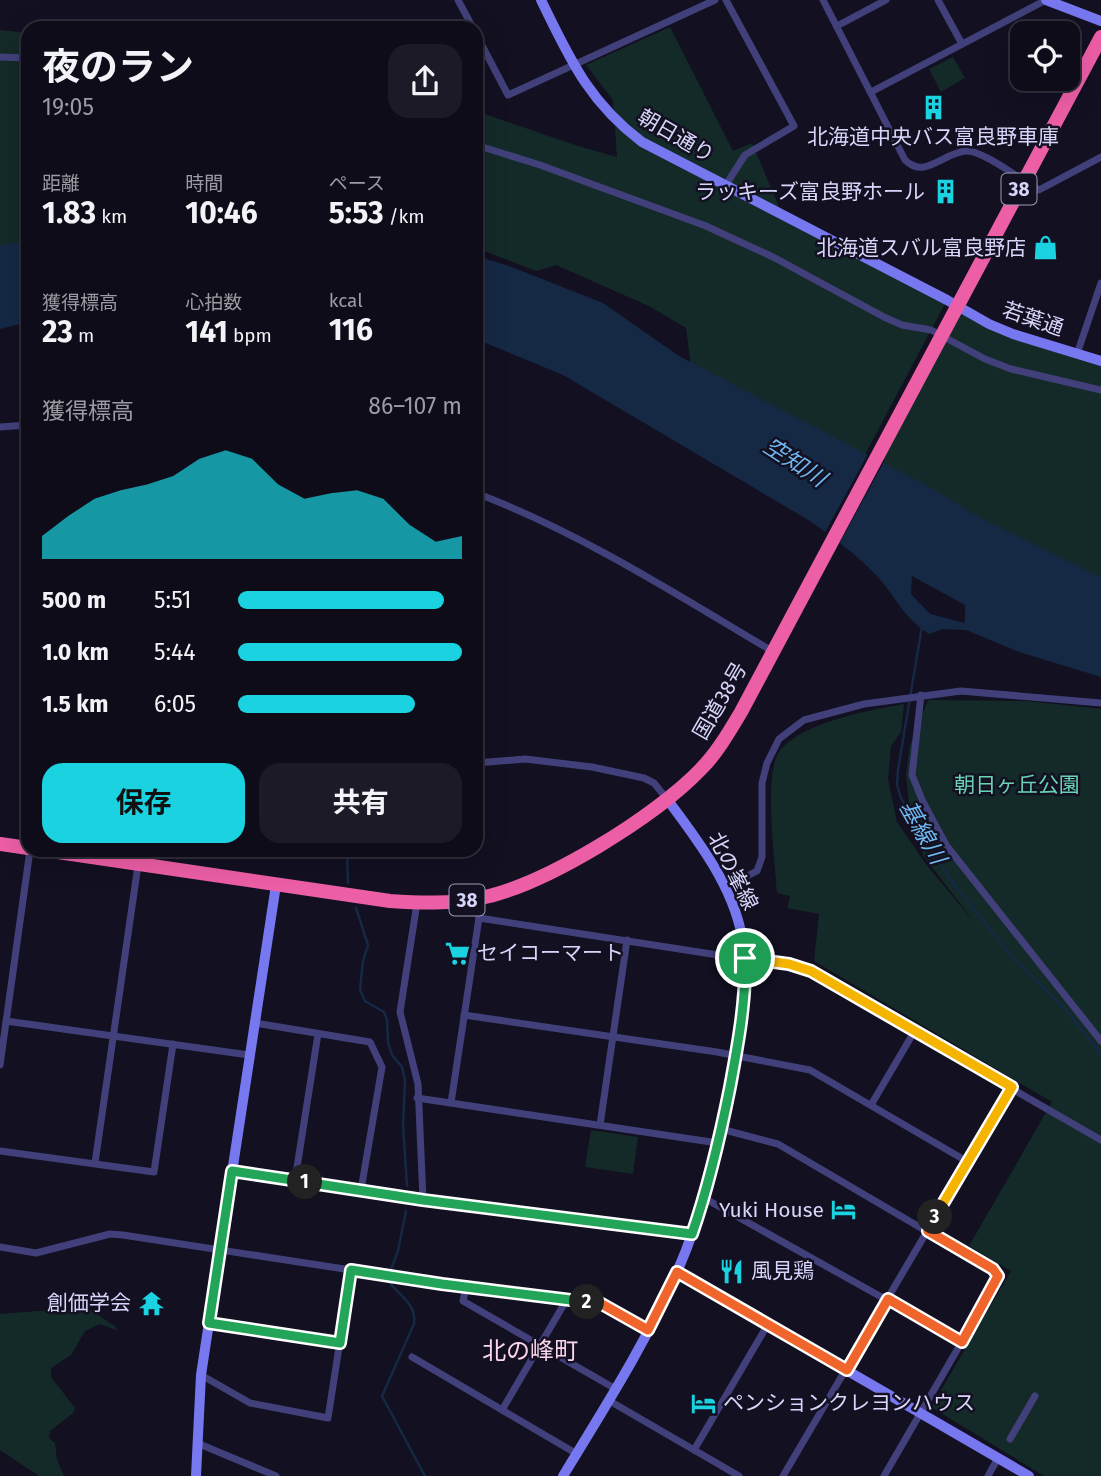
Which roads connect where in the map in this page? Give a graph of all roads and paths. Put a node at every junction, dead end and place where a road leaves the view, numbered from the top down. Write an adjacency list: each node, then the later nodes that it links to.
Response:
1 (458, 0): 9 (street)
2 (541, 0): 17 (street, 朝日通り)
3 (715, 0): 17 (street)
4 (726, 0): 22 (street)
5 (823, 0): 11 (street)
6 (886, 0): 11 (street)
7 (939, 0): 13 (street)
8 (1046, 0): 10 (street); 13 (street)
9 (469, 21)
10 (1101, 22)
11 (837, 26): 18 (street)
12 (1101, 37): 21 (highway, 国道38号 / 38)
13 (962, 44): 18 (street)
14 (483, 47): 17 (street)
15 (0, 57): 16 (street)
16 (21, 58)
17 (573, 64): 22 (street, 朝日通り)
18 (871, 92): 21 (street)
19 (483, 147): 25 (street)
20 (1101, 157): 21 (street)
21 (1023, 181): 24 (highway, 国道38号 / 38)
22 (725, 186): 24 (street, 朝日通り)
23 (1101, 283): 26 (street)
24 (956, 306): 25 (highway, 国道38号 / 38); 26 (street, 若葉通)
25 (939, 338): 28 (street); 32 (highway, 国道38号 / 38)
26 (1077, 354): 27 (street, 若葉通)
27 (1101, 360)
28 (1101, 390)
29 (21, 426): 30 (street)
30 (0, 427)
31 (483, 496): 32 (street)
32 (772, 650): 36 (highway, 国道38号 / 38)
33 (921, 695): 34 (street); 43 (street); 56 (street)
34 (1101, 702)
35 (483, 762): 36 (street)
36 (667, 799): 43 (street, 北の峯線); 44 (highway, 国道38号 / 38)
37 (0, 844): 38 (highway)
38 (21, 848)
39 (28, 857): 50 (street)
40 (91, 857): 41 (highway, 国道38号 / 38)
41 (138, 864): 42 (highway, 国道38号 / 38); 54 (street)
42 (276, 885): 45 (highway, 国道38号 / 38); 51 (street)
43 (724, 888): 48 (street, 北の峯線)
44 (482, 898): 45 (highway, 国道38号 / 38); 46 (street)
45 (417, 903): 63 (street)
46 (479, 918): 47 (street); 49 (street)
47 (627, 940): 48 (street); 55 (street)
48 (745, 958): 52 (street); 60 (street, 北の峯線)
49 (464, 1015): 55 (street); 64 (street)
50 (6, 1021): 54 (street); 59 (street)
51 (254, 1023): 53 (street); 58 (street)
52 (915, 1031): 62 (street); 65 (street)
53 (318, 1034): 74 (street); 75 (street)
54 (113, 1035): 57 (street); 72 (street)
55 (613, 1036): 60 (street); 66 (street)
56 (1101, 1041)
57 (173, 1044): 58 (street); 72 (street)
58 (249, 1055): 73 (street)
59 (1, 1056): 61 (street)
60 (736, 1056): 65 (street); 67 (street, 北の峯線)
61 (0, 1065)
62 (1012, 1087): 68 (street); 71 (street)
63 (417, 1098): 64 (street); 77 (street)
64 (451, 1103): 66 (street)
65 (872, 1105): 71 (street)
66 (600, 1125): 69 (street)
67 (721, 1129): 69 (street, 北の峯線); 78 (street)
68 (1101, 1140)
69 (718, 1143): 76 (street, 北の峯線)
70 (0, 1151): 72 (street)
71 (968, 1162): 78 (street)
72 (95, 1163)
73 (232, 1171): 74 (street); 81 (street)
74 (295, 1180): 75 (street)
75 (361, 1190): 77 (street)
76 (704, 1198): 79 (street, 北の峯線); 86 (street)
77 (423, 1200): 79 (street)
78 (928, 1231): 86 (street); 90 (street)
79 (692, 1234): 83 (street, 北の峯線)
80 (0, 1247): 81 (street)
81 (220, 1249): 82 (street); 87 (street)
82 (351, 1270): 84 (street); 91 (street)
83 (677, 1272): 88 (street); 89 (street, 北の峯線)
84 (466, 1287): 85 (street); 92 (street)
85 (567, 1299): 89 (street); 92 (street)
86 (888, 1299): 90 (street); 94 (street)
87 (209, 1323): 91 (street); 95 (street)
88 (768, 1324): 94 (street); 103 (street)
89 (648, 1330): 96 (street, 北の峯線)
90 (962, 1342): 100 (street)
91 (340, 1343): 95 (street)
92 (540, 1345): 96 (street); 99 (street)
93 (412, 1357): 99 (street)
94 (847, 1370): 100 (street); 110 (street)
95 (201, 1375): 102 (street)
96 (614, 1388): 98 (street, 北の峯線)
97 (1035, 1396): 101 (street)
98 (608, 1400): 103 (street); 104 (street, 北の峯線)
99 (502, 1410): 104 (street)
100 (921, 1413): 105 (street); 111 (street)
101 (1010, 1440)
102 (198, 1443): 106 (street); 107 (street)
103 (694, 1450): 109 (street)
104 (577, 1454): 108 (street, 北の峯線)
105 (998, 1458): 112 (street); 113 (street)
106 (196, 1476)
107 (276, 1476)
108 (564, 1476)
109 (739, 1476)
110 (783, 1476)
111 (884, 1476)
112 (988, 1476)
113 (1029, 1476)

